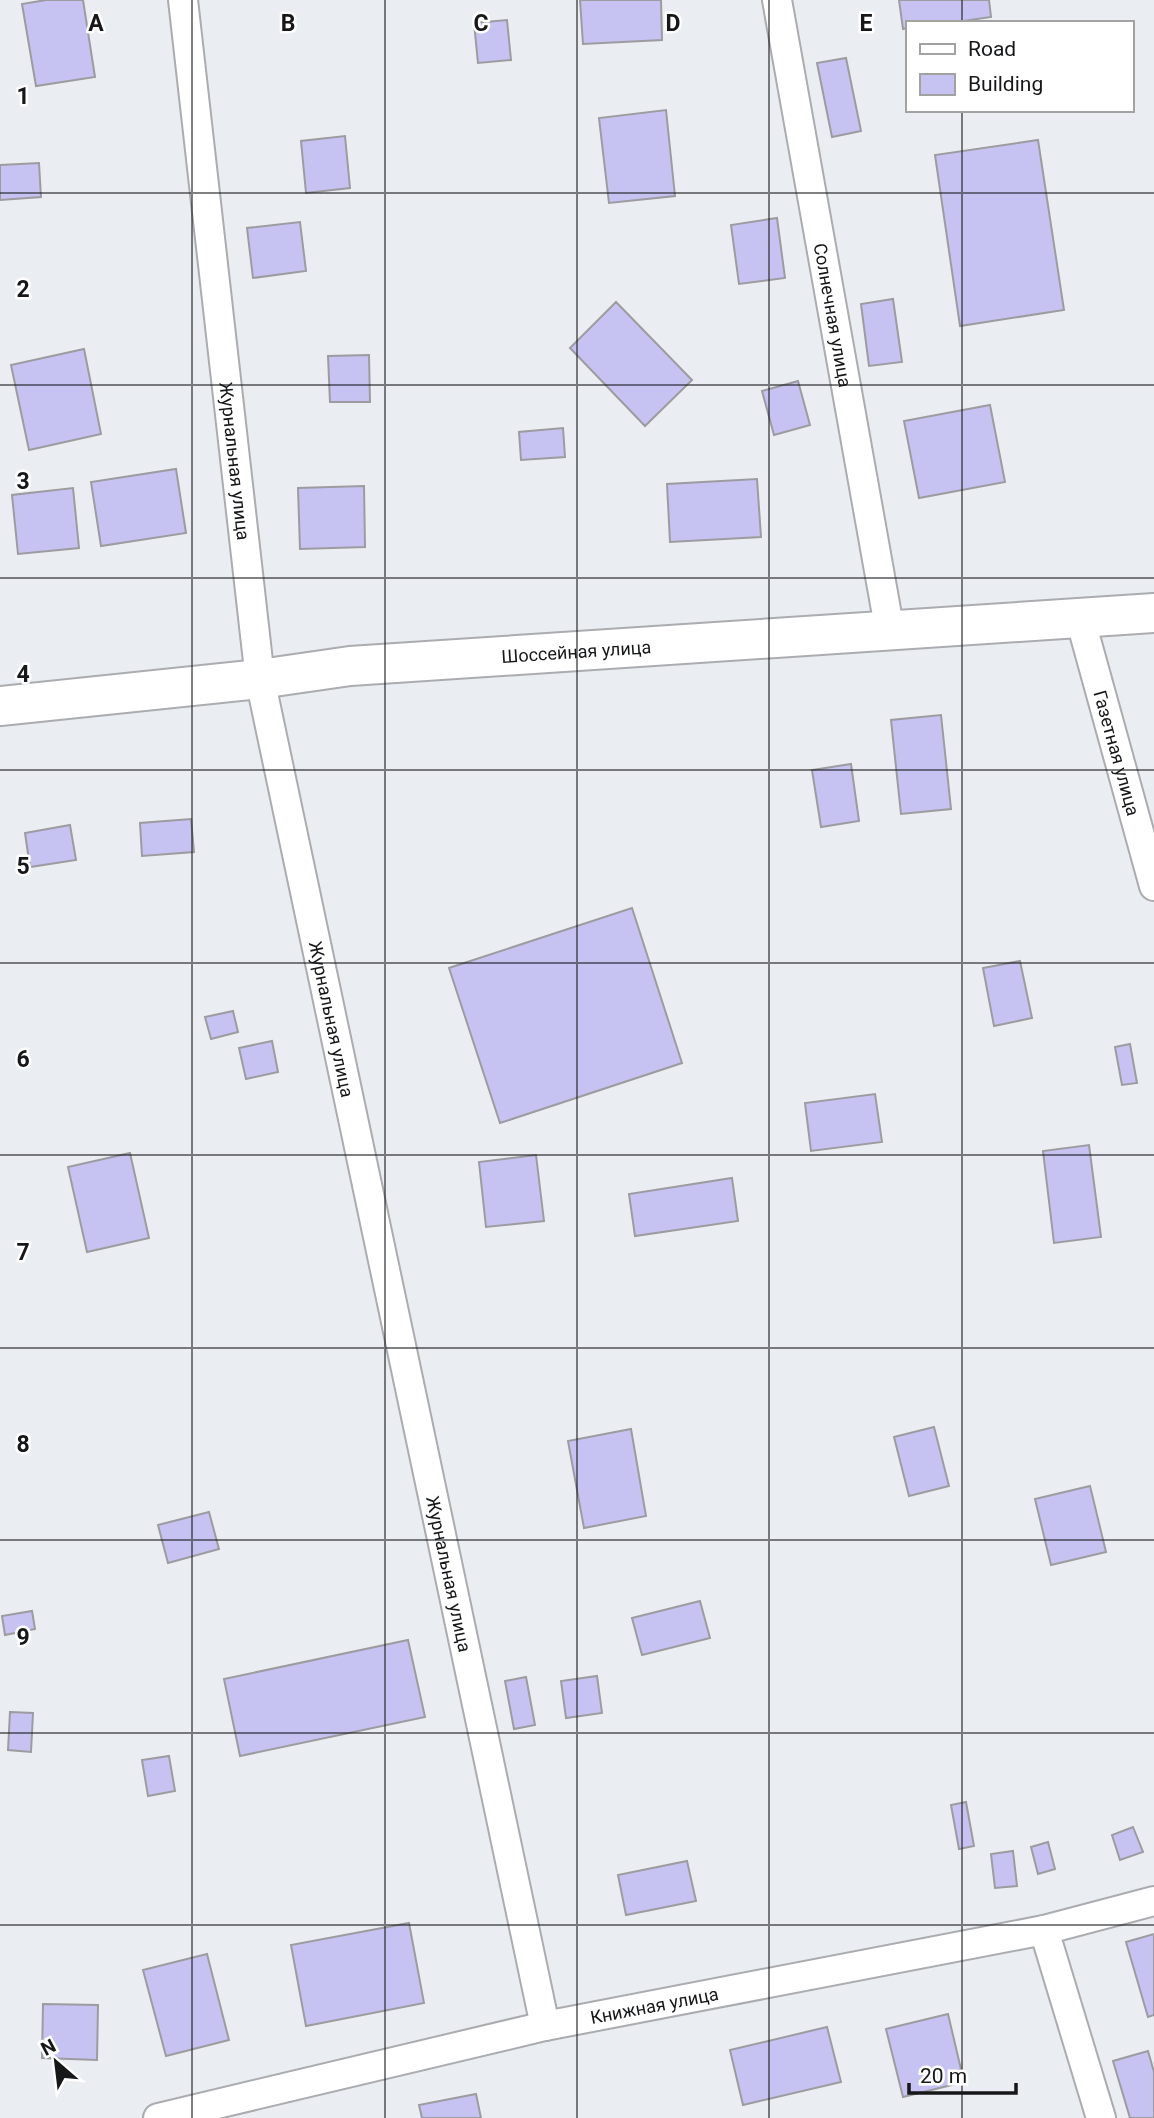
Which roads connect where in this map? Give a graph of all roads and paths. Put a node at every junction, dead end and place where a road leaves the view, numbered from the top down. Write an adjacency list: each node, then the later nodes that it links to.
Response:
1 (183, 0): 6 (street, Журнальная улица)
2 (776, 0): 5 (street, Солнечная улица)
3 (1154, 613): 4 (main road, Шоссейная улица)
4 (1080, 618): 5 (main road, Шоссейная улица); 8 (street, Газетная улица)
5 (890, 632): 6 (main road, Шоссейная улица)
6 (260, 679): 7 (main road, Шоссейная улица); 11 (street, Журнальная улица)
7 (0, 706)
8 (1154, 886)
9 (1154, 1901): 10 (street, Книжная улица)
10 (1044, 1930): 11 (street, Книжная улица); 13 (street)
11 (545, 2026): 12 (street, Книжная улица)
12 (158, 2118)
13 (1101, 2118)

